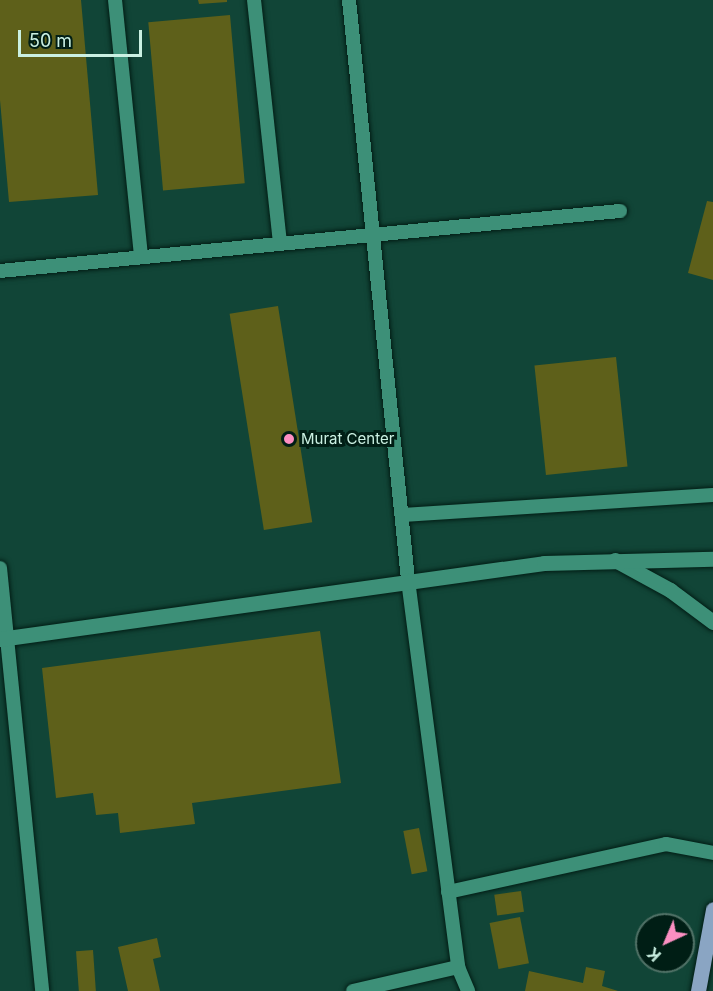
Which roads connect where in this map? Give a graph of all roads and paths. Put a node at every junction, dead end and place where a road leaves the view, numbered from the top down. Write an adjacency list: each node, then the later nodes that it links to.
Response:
1 (115, 0): 7 (street)
2 (254, 0): 6 (street)
3 (349, 0): 5 (street)
4 (620, 211): 5 (street)
5 (373, 234): 6 (street); 10 (street)
6 (280, 243): 7 (street)
7 (141, 257): 8 (street)
8 (0, 272)
9 (713, 495): 10 (street)
10 (402, 515): 14 (street)
11 (712, 558): 12 (street)
12 (613, 559): 14 (street); 15 (street)
13 (0, 568): 16 (street)
14 (408, 580): 16 (street); 18 (street)
15 (713, 622)
16 (2, 639): 21 (street)
17 (713, 853): 18 (street)
18 (448, 892): 20 (street)
19 (713, 909): 24 (main road)
20 (458, 967): 22 (street); 23 (street)
21 (42, 991)
22 (353, 991)
23 (468, 991)
24 (698, 991)

